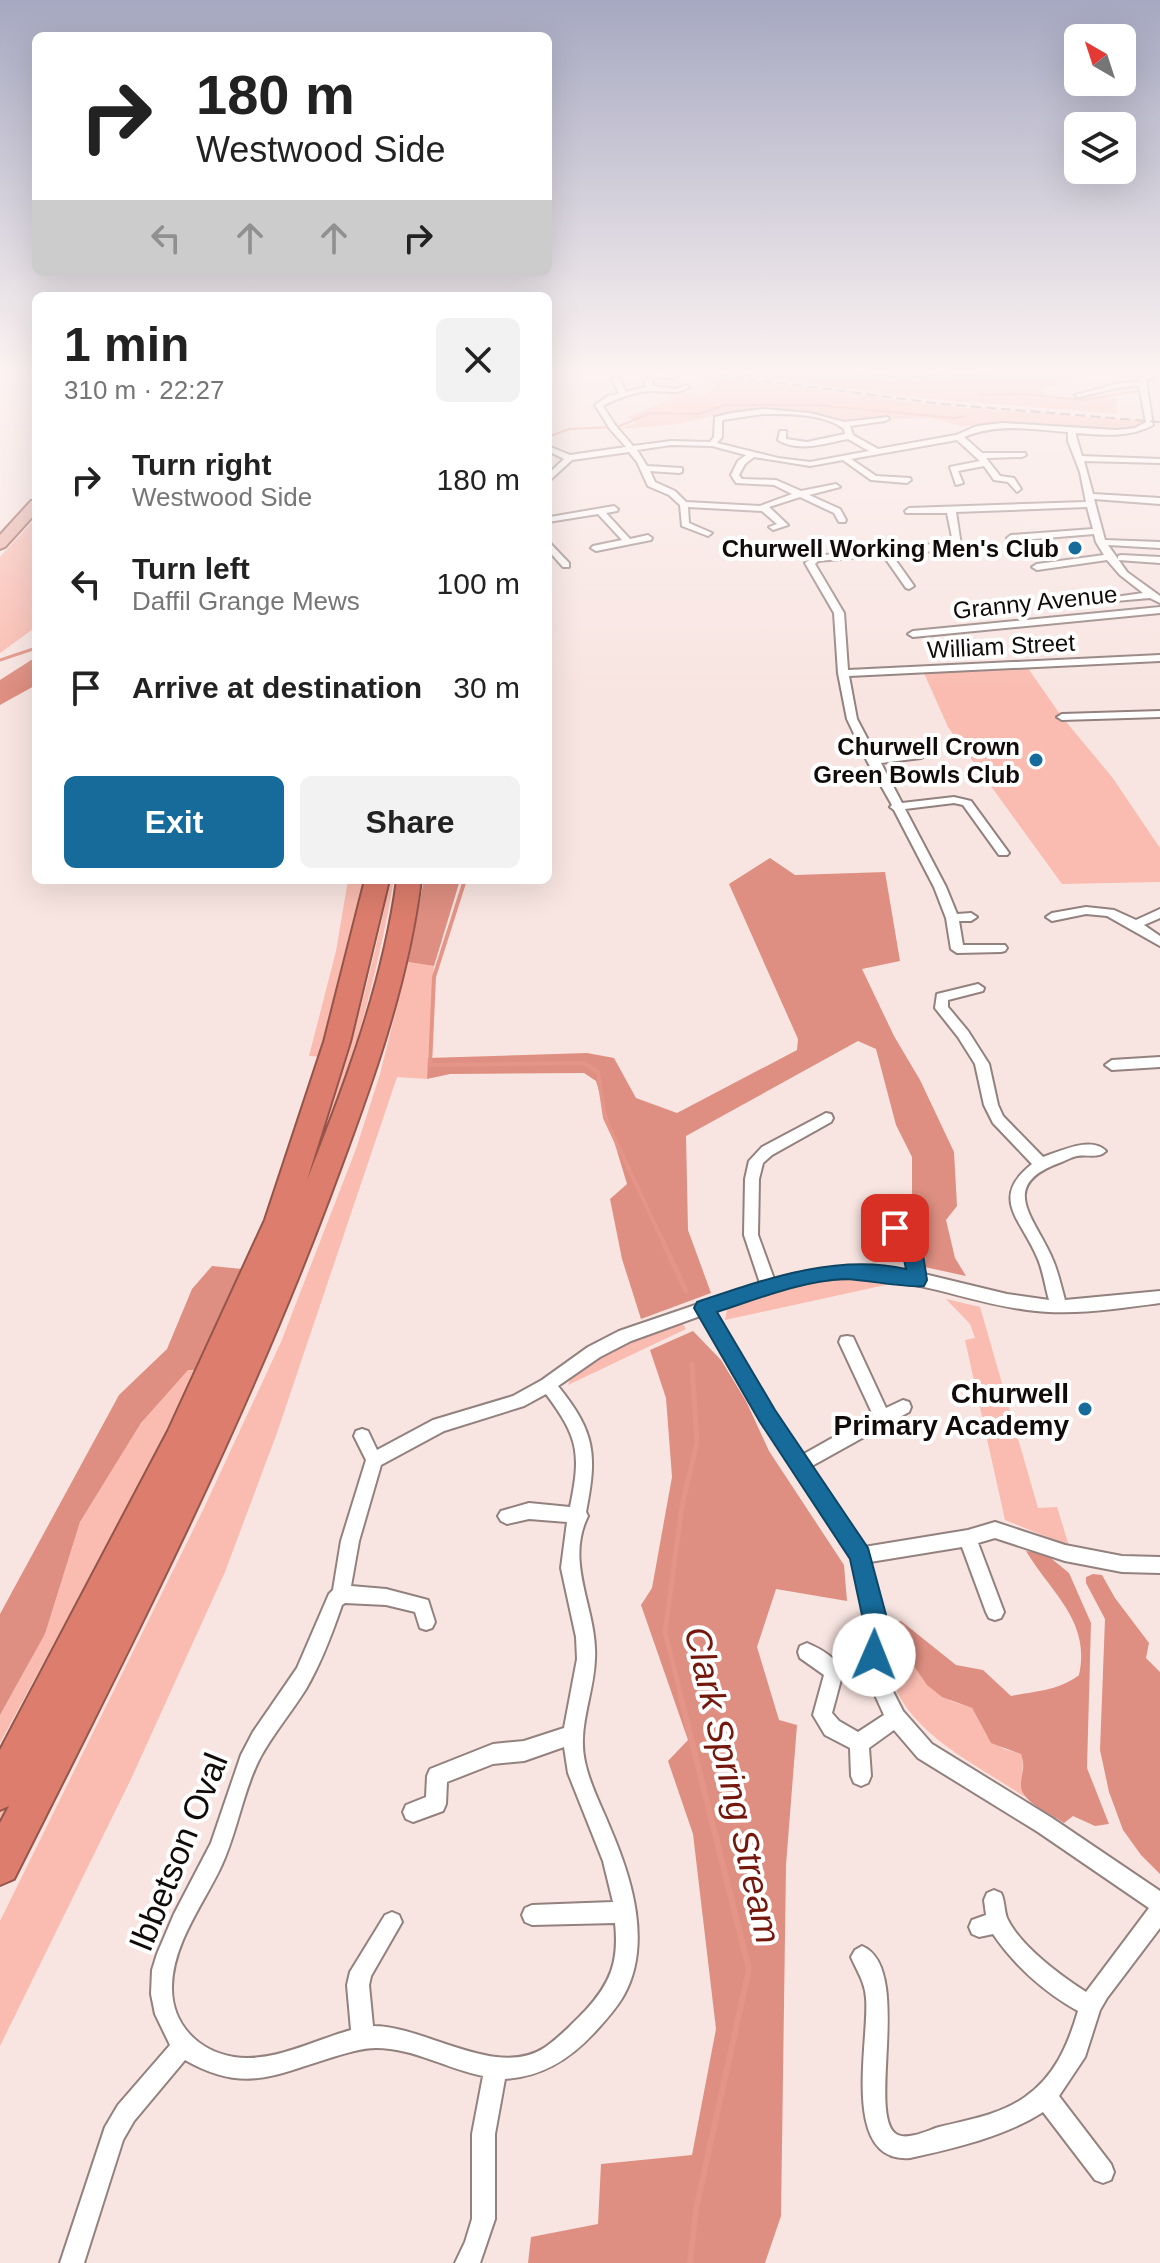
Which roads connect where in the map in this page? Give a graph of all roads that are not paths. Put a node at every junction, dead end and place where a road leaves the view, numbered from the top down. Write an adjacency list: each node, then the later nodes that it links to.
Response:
1 (649, 477): 14 (street)
2 (736, 477): 11 (street)
3 (872, 477): 7 (street)
4 (956, 477): 8 (street)
5 (997, 477): 10 (street)
6 (1084, 477): 12 (street)
7 (907, 480)
8 (959, 483)
9 (836, 487): 11 (street)
10 (1017, 489)
11 (800, 494): 17 (street); 22 (street)
12 (1089, 500): 13 (street); 18 (street); 24 (street)
13 (1160, 501)
14 (684, 504): 17 (street); 25 (street)
15 (32, 508): 30 (main road)
16 (614, 509): 19 (street)
17 (764, 509): 23 (street)
18 (951, 510): 20 (street); 34 (street)
19 (600, 511): 21 (street); 28 (street)
20 (909, 511)
21 (552, 520)
22 (842, 520)
23 (773, 527)
24 (1096, 531): 27 (street); 29 (street)
25 (708, 533)
26 (648, 538): 28 (street)
27 (1011, 538)
28 (628, 542): 32 (street)
29 (1100, 542): 31 (street); 35 (street)
30 (0, 544)
31 (1158, 545): 37 (street)
32 (596, 548)
33 (552, 549): 38 (street)
34 (886, 553): 40 (street); 46 (street)
35 (1109, 557): 39 (street); 41 (street)
36 (1121, 558): 37 (street)
37 (1160, 558)
38 (566, 565)
39 (1037, 567)
40 (909, 586)
41 (1156, 598): 42 (street)
42 (1118, 599)
43 (1160, 610): 44 (street, Granny Avenue)
44 (913, 634)
45 (1159, 659): 46 (street, William Street)
46 (843, 673): 50 (street)
47 (1160, 714): 48 (street)
48 (1062, 717)
49 (921, 755): 50 (street)
50 (872, 761): 51 (street)
51 (896, 807): 52 (street); 58 (street)
52 (1003, 853)
53 (376, 884): 65 (highway)
54 (408, 884): 65 (highway)
55 (1160, 913): 59 (street)
56 (971, 917): 58 (street)
57 (1052, 917): 59 (street)
58 (952, 918): 61 (street)
59 (1135, 925): 60 (street)
60 (1160, 942)
61 (1001, 948)
62 (978, 988): 68 (street)
63 (1160, 1062): 64 (street)
64 (1112, 1065)
65 (342, 1082): 95 (highway); 97 (highway)
66 (826, 1118): 71 (street)
67 (1099, 1151): 68 (street)
68 (1041, 1164): 73 (street)
69 (895, 1228): 70 (street)
70 (917, 1280): 71 (street); 73 (street)
71 (769, 1287): 74 (street)
72 (1160, 1297): 73 (street)
73 (1059, 1307)
74 (704, 1308): 76 (street); 81 (street)
75 (847, 1342): 78 (street)
76 (548, 1385): 80 (street); 83 (street)
77 (903, 1407): 78 (street)
78 (883, 1418): 81 (street)
79 (362, 1436): 80 (street)
80 (374, 1460): 87 (street, Ibbetson Oval)
81 (799, 1465): 85 (street)
82 (507, 1516): 83 (street)
83 (579, 1516): 92 (street)
84 (968, 1538): 85 (street); 86 (street); 88 (street)
85 (860, 1556): 91 (street)
86 (1160, 1565)
87 (341, 1594): 89 (street); 107 (street, Ibbetson Oval)
88 (995, 1612)
89 (426, 1622)
90 (807, 1652): 93 (street)
91 (896, 1718): 93 (street); 98 (street)
92 (573, 1734): 96 (street); 100 (street)
93 (859, 1743): 94 (street)
94 (861, 1776)
95 (0, 1790)
96 (413, 1812)
97 (0, 1865)
98 (1160, 1903)
99 (1160, 1910): 105 (street)
100 (624, 1912): 101 (street); 108 (street)
101 (532, 1915)
102 (990, 1916): 105 (street)
103 (392, 1922): 106 (street)
104 (862, 1957): 109 (street)
105 (1090, 2006): 109 (street)
106 (363, 2038): 107 (street); 108 (street)
107 (182, 2047): 111 (street)
108 (496, 2070): 112 (street)
109 (1046, 2098): 110 (street)
110 (1103, 2172)
111 (72, 2263)
112 (467, 2263)

